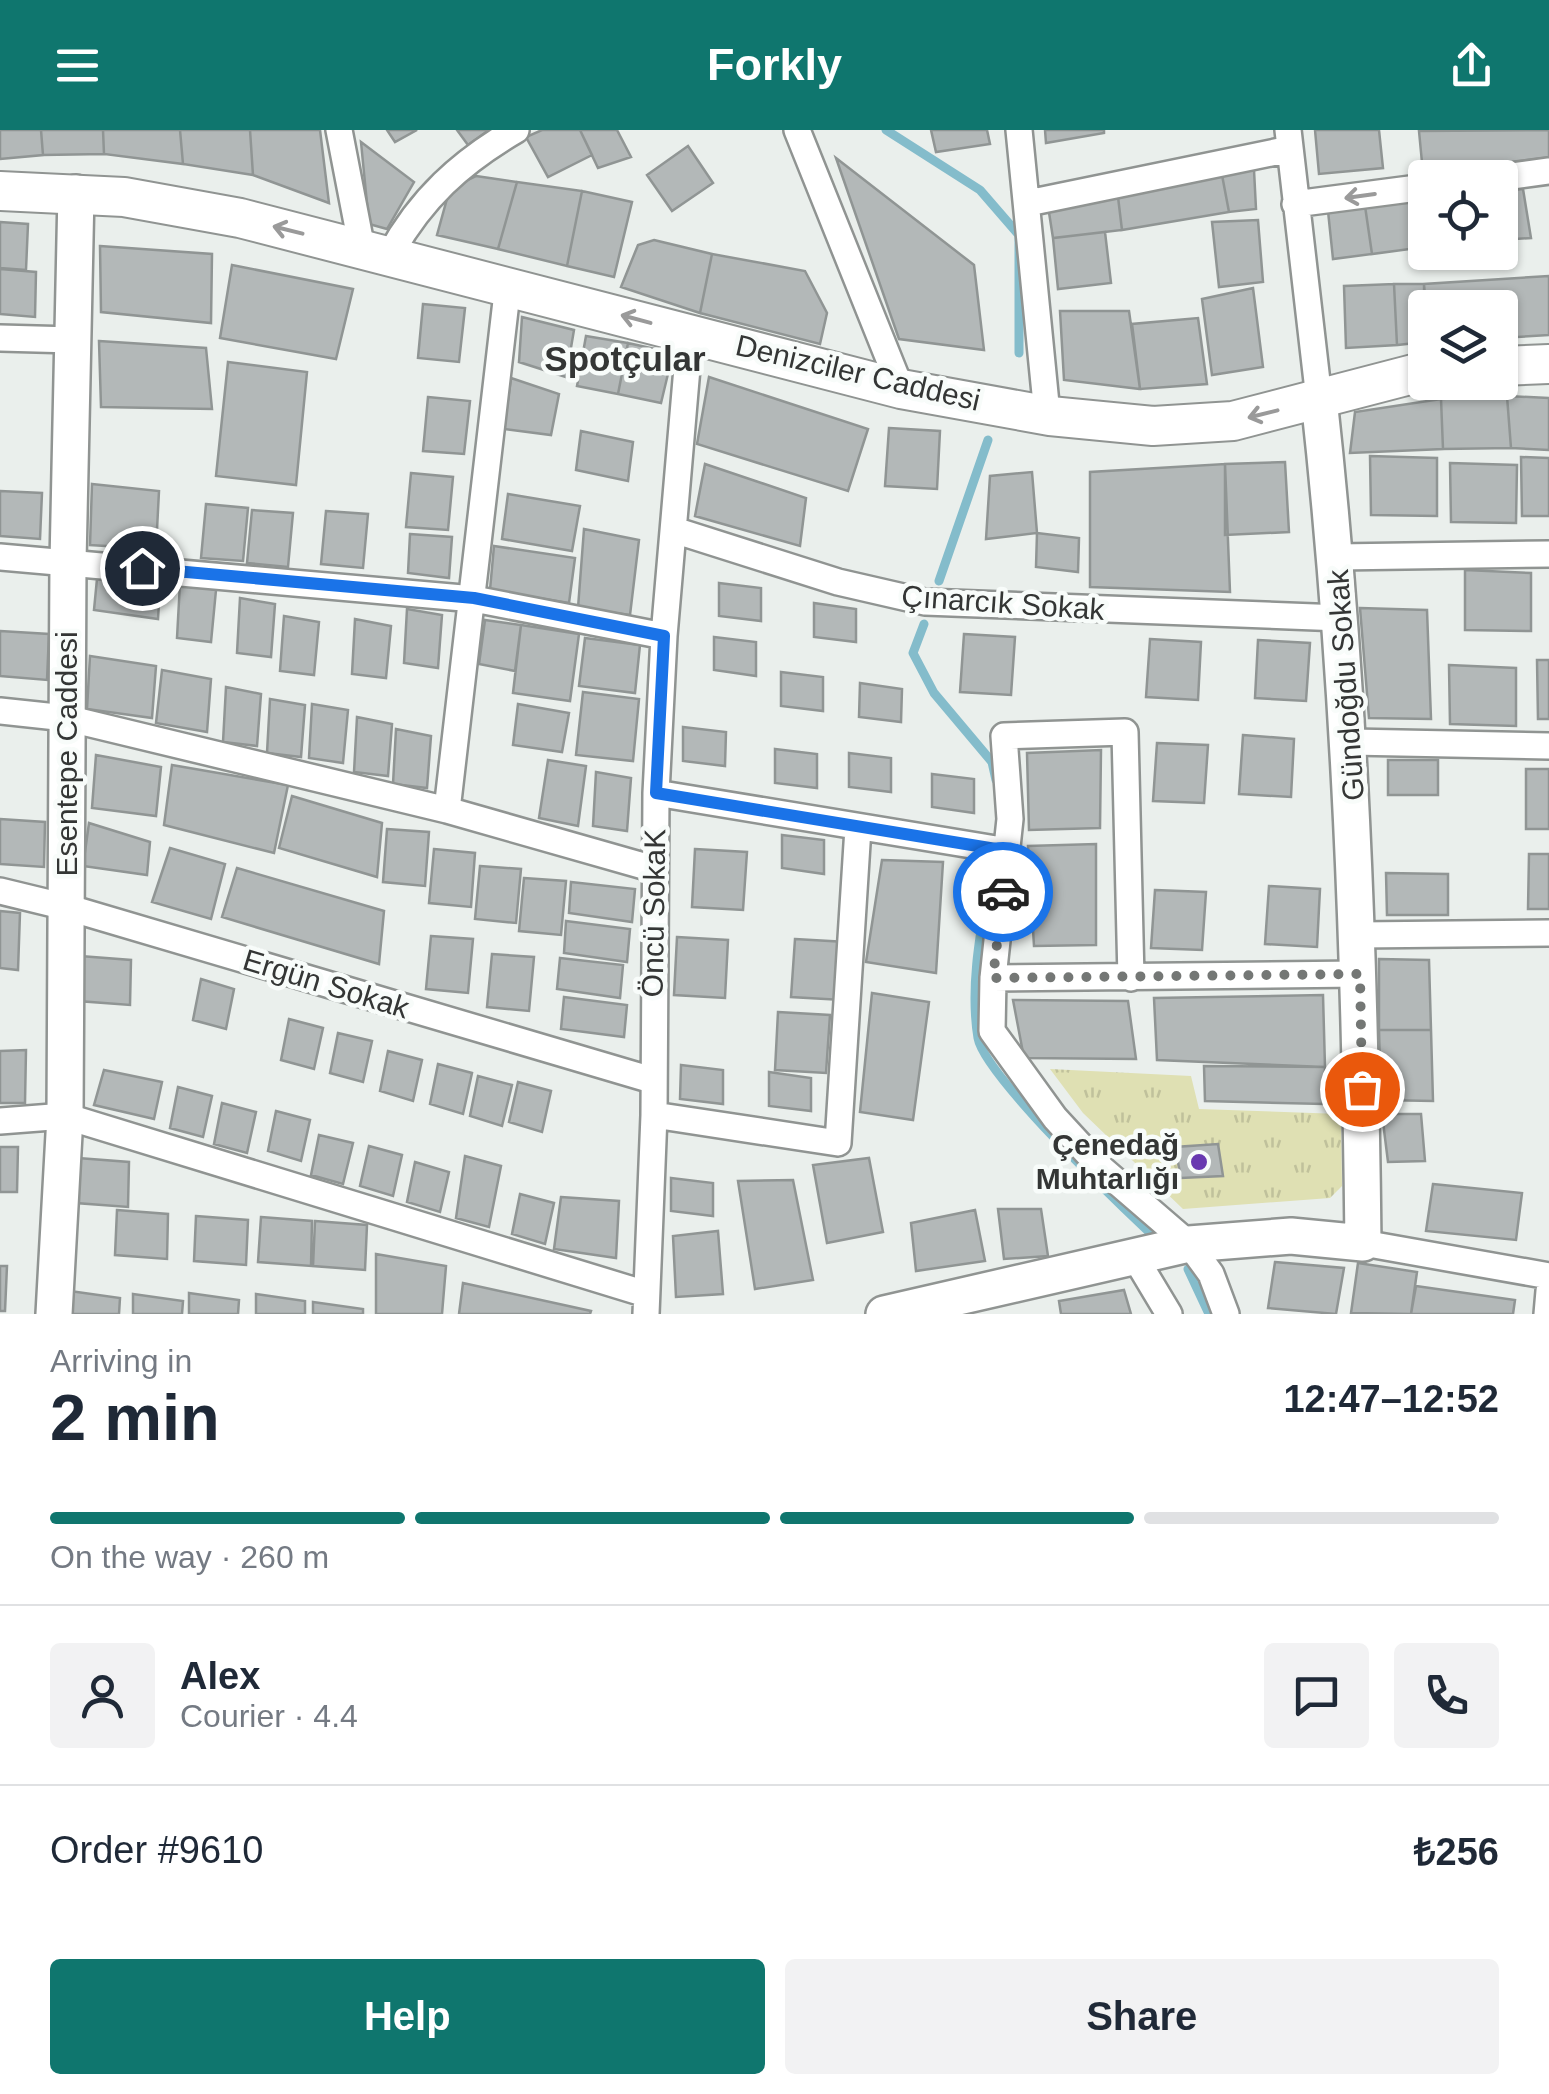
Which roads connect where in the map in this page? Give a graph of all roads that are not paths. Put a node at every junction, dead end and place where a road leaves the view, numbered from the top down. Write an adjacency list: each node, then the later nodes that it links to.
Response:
1 (339, 130): 13 (street)
2 (516, 130): 13 (street)
3 (797, 130): 21 (street)
4 (1019, 130): 11 (street)
5 (1289, 139): 11 (street); 12 (street, Gündoğdu Sokak)
6 (1549, 170): 7 (street)
7 (1518, 175)
8 (1408, 189): 12 (street, one-way to 12)
9 (0, 191): 10 (main road, Denizciler Caddesi)
10 (76, 194): 13 (main road, Denizciler Caddesi, one-way to 10); 17 (street, Esentepe Caddesi)
11 (1028, 203): 23 (street)
12 (1295, 204): 22 (street, Gündoğdu Sokak)
13 (376, 252): 14 (main road, Denizciler Caddesi)
14 (508, 284): 15 (main road, Denizciler Caddesi, one-way to 14); 29 (street)
15 (690, 333): 21 (main road, Denizciler Caddesi); 24 (street, Öncü SokaK)
16 (0, 338): 17 (street)
17 (73, 340): 28 (street, Esentepe Caddesi)
18 (1549, 364): 19 (main road)
19 (1518, 365)
20 (1408, 376): 22 (main road, Denizciler Caddesi)
21 (901, 389): 23 (main road, Denizciler Caddesi)
22 (1320, 399): 23 (main road, Denizciler Caddesi, one-way to 23); 26 (street, Gündoğdu Sokak)
23 (1047, 414)
24 (674, 530): 30 (street, Çınarcık Sokak); 31 (street, Öncü SokaK)
25 (1549, 554): 26 (street)
26 (1337, 556): 30 (street, Gündoğdu Sokak)
27 (0, 557): 28 (street)
28 (68, 562): 29 (street); 33 (street, Esentepe Caddesi)
29 (474, 598): 31 (street); 37 (street)
30 (1342, 618): 34 (street, Gündoğdu Sokak)
31 (664, 636): 36 (street, Öncü SokaK)
32 (0, 711): 33 (street)
33 (66, 718): 37 (street); 42 (street, Esentepe Caddesi)
34 (1351, 742): 35 (street); 44 (street, Gündoğdu Sokak)
35 (1549, 746)
36 (656, 793): 38 (street); 40 (street, Öncü SokaK)
37 (447, 810): 40 (street)
38 (858, 828): 39 (street); 50 (street)
39 (1008, 851): 46 (street); 47 (street)
40 (654, 869): 48 (street, Öncü SokaK)
41 (0, 891): 42 (street, Ergün Sokak)
42 (66, 907): 48 (street, Ergün Sokak); 49 (street, Esentepe Caddesi)
43 (1549, 933): 44 (street)
44 (1359, 935): 45 (street, Gündoğdu Sokak)
45 (1360, 974): 47 (street); 52 (street, Gündoğdu Sokak)
46 (993, 978): 47 (street); 53 (street)
47 (1131, 978)
48 (652, 1080): 50 (street, Öncü SokaK)
49 (65, 1116): 51 (street); 57 (street); 59 (street, Esentepe Caddesi)
50 (654, 1116): 57 (street, Öncü SokaK)
51 (0, 1121)
52 (1364, 1243): 53 (street); 55 (street)
53 (1189, 1244): 54 (street); 62 (street)
54 (1136, 1259): 58 (street); 61 (street)
55 (1549, 1276)
56 (1549, 1290): 63 (street)
57 (646, 1304)
58 (977, 1304): 60 (street)
59 (54, 1314)
60 (884, 1314)
61 (1169, 1314)
62 (1226, 1314)
63 (1547, 1314)

